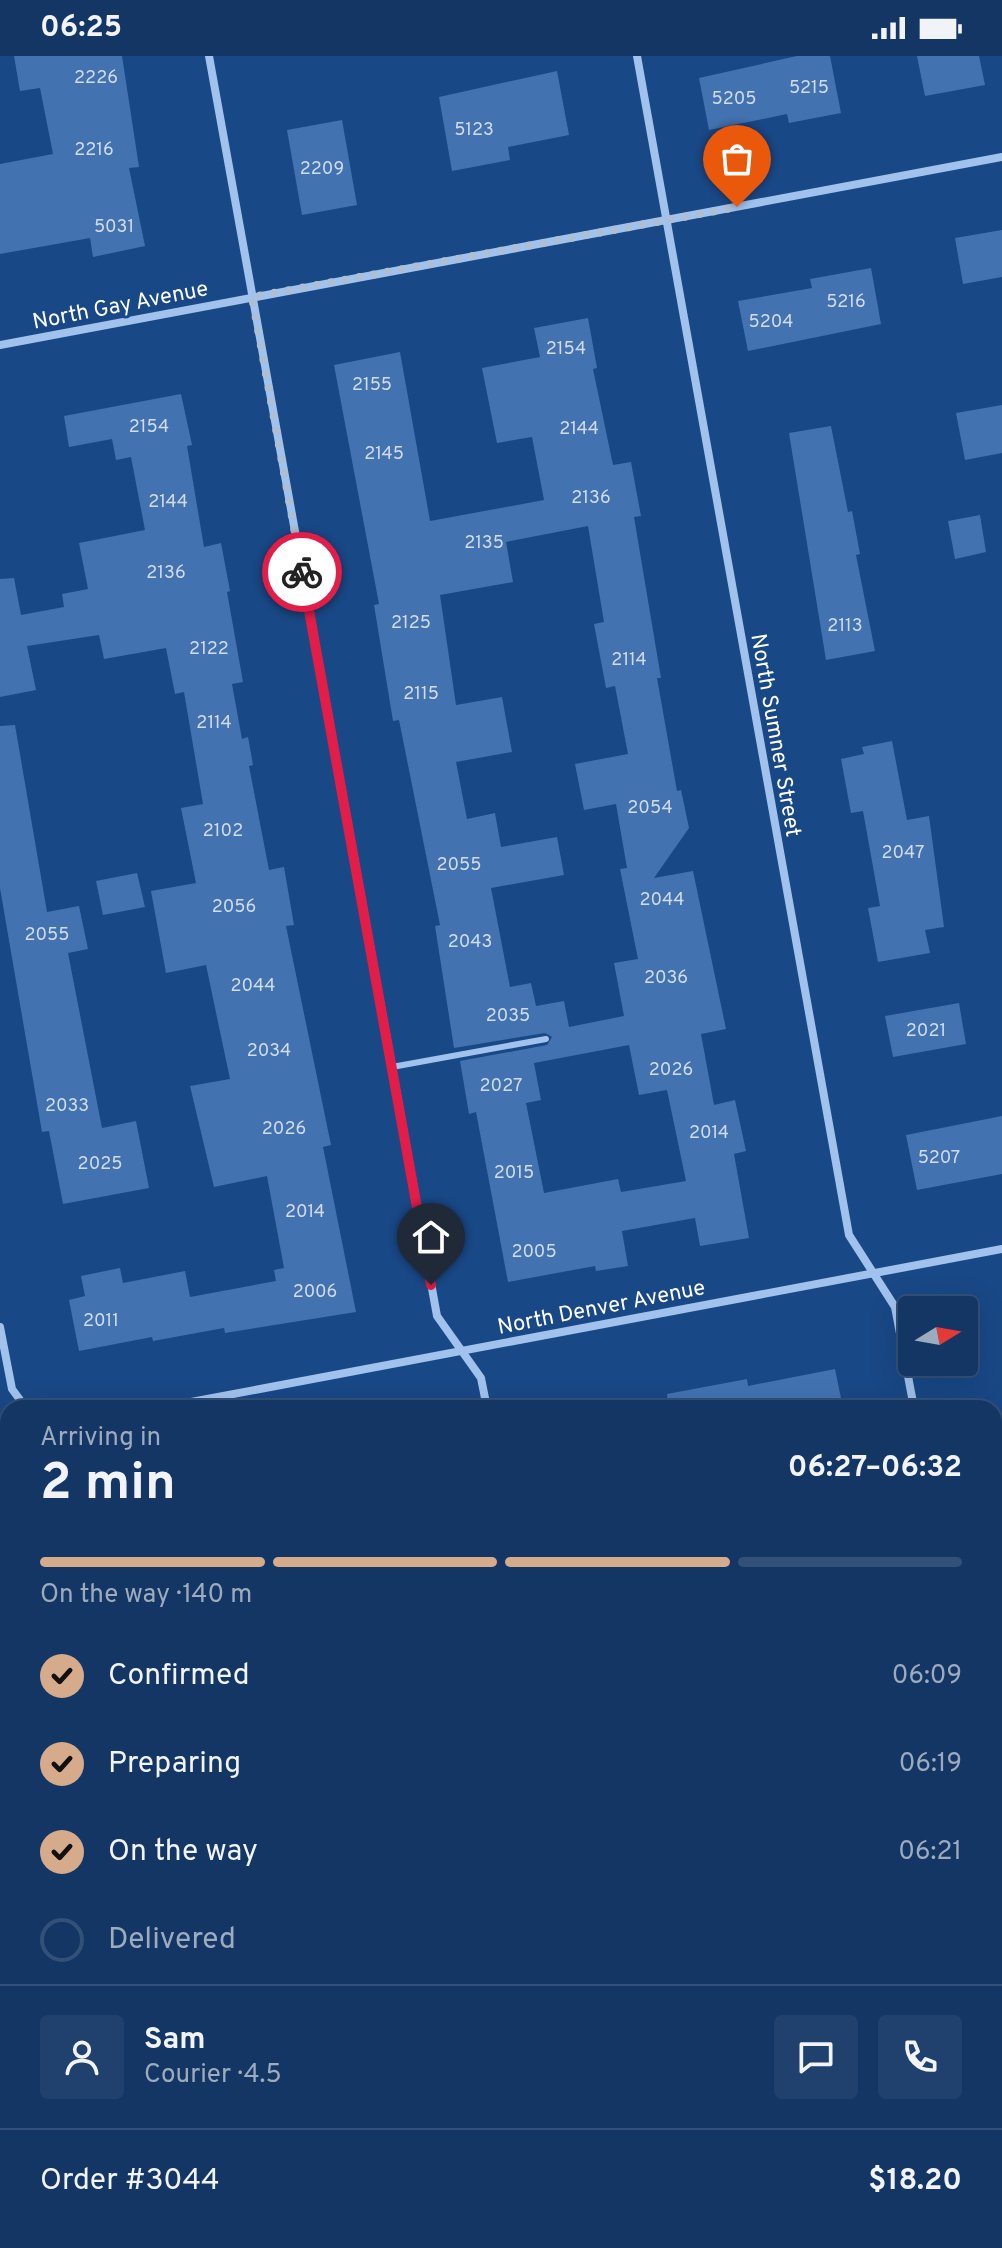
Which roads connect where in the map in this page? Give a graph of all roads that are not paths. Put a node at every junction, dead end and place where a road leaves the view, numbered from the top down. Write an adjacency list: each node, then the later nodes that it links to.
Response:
1 (209, 56): 5 (street)
2 (637, 56): 4 (street, North Sumner Street)
3 (1002, 157): 4 (street, North Gay Avenue)
4 (667, 221): 5 (street, North Gay Avenue); 10 (street, North Sumner Street)
5 (252, 297): 6 (street, North Gay Avenue); 8 (street)
6 (0, 345)
7 (546, 1039): 8 (lane)
8 (392, 1067): 12 (street)
9 (1002, 1249): 10 (street, North Denver Avenue)
10 (873, 1273): 12 (street, North Denver Avenue); 16 (street, North Sumner Street)
11 (0, 1327): 13 (street)
12 (462, 1351): 14 (street, North Denver Avenue); 15 (street)
13 (20, 1400)
14 (202, 1400)
15 (485, 1400)
16 (912, 1400)

